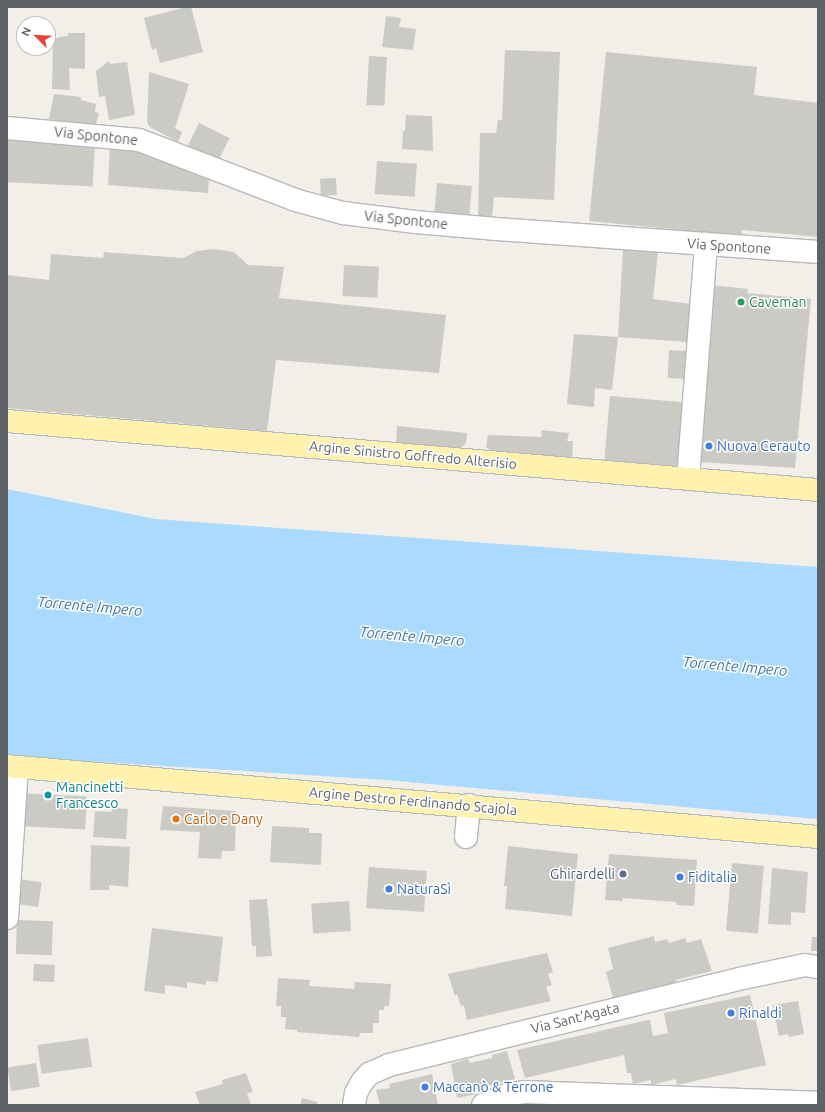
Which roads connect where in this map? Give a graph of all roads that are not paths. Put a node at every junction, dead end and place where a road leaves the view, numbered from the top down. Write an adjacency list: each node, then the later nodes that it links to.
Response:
1 (7, 128): 2 (street, Via Spontone)
2 (706, 244): 3 (street, Via Spontone); 5 (street)
3 (818, 252)
4 (7, 421): 5 (main road, Argine Sinistro Goffredo Alterisio)
5 (688, 479): 6 (main road, Argine Sinistro Goffredo Alterisio)
6 (818, 490)
7 (12, 766): 8 (main road, Argine Destro Ferdinando Scajola); 11 (street)
8 (469, 805): 9 (street); 10 (main road, Argine Destro Ferdinando Scajola)
9 (466, 836)
10 (818, 837)
11 (7, 918)
12 (818, 967): 15 (street, Via Sant'Agata)
13 (655, 1101): 14 (street); 16 (street)
14 (818, 1103)
15 (354, 1105)
16 (483, 1105)

